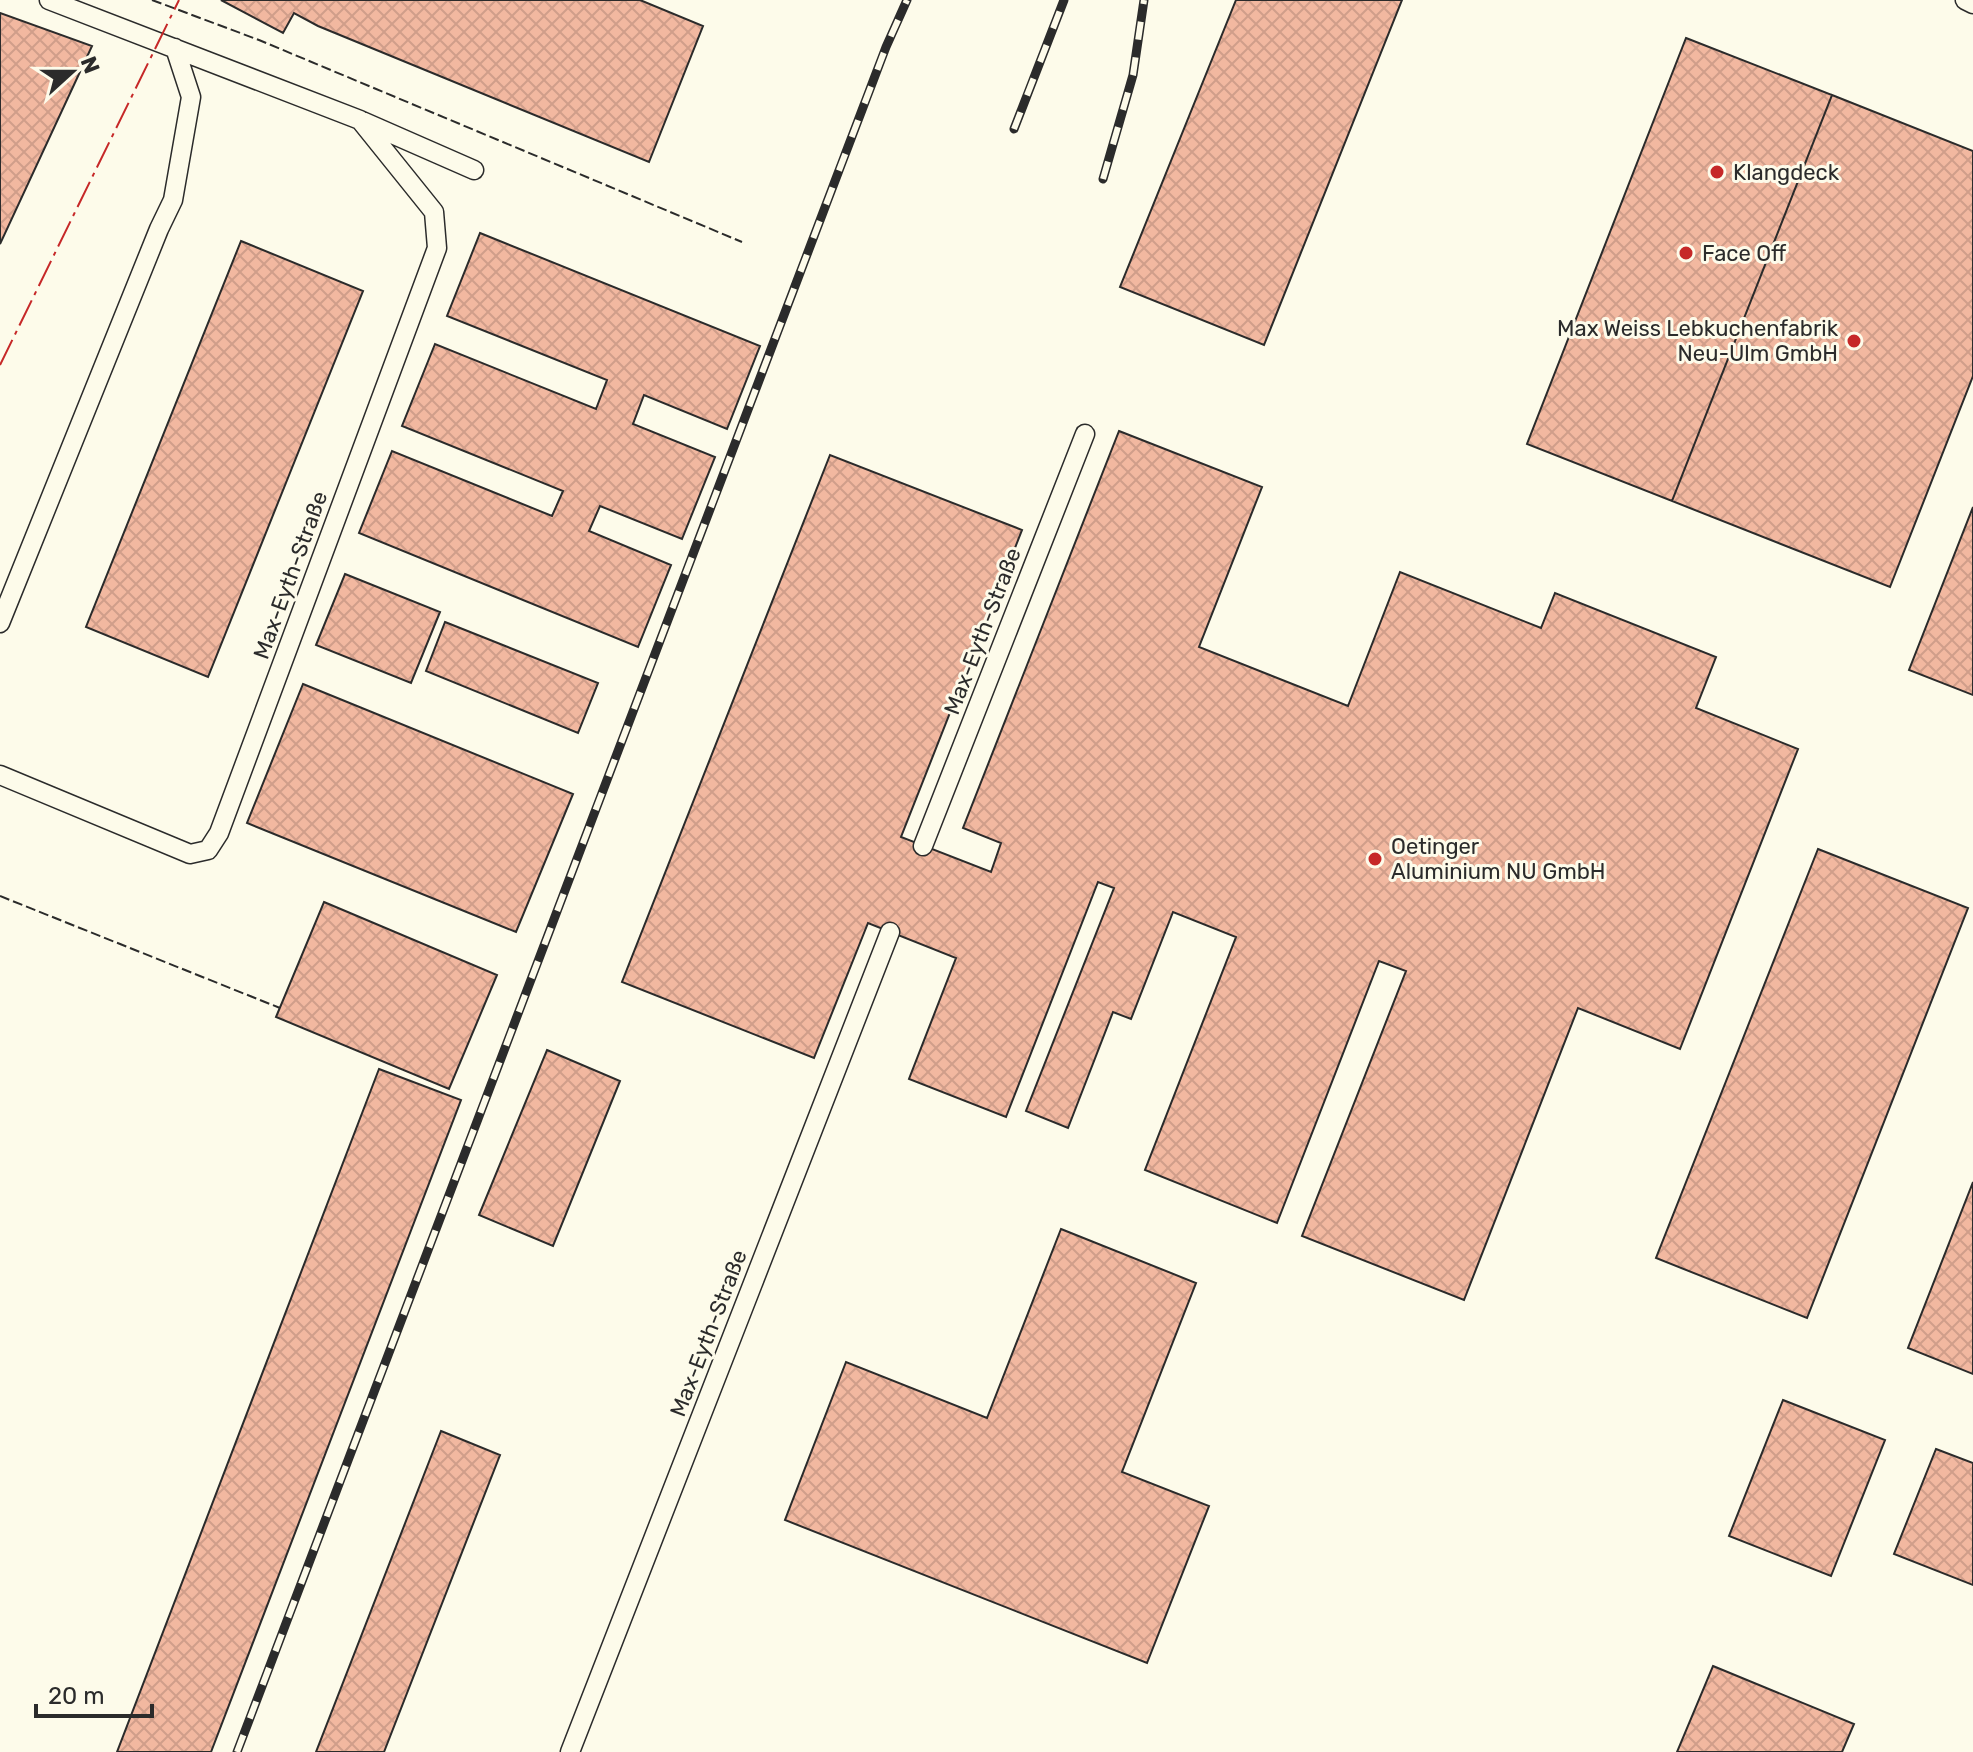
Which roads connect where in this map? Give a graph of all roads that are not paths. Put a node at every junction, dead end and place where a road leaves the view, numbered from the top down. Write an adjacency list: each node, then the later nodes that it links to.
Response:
1 (49, 0): 4 (lane, Max-Eyth-Straße)
2 (1965, 0): 3 (lane)
3 (1973, 4)
4 (175, 48): 5 (lane, Max-Eyth-Straße); 8 (lane)
5 (360, 120): 6 (lane, Max-Eyth-Straße); 9 (lane, Max-Eyth-Straße)
6 (474, 170)
7 (1085, 434): 10 (lane, Max-Eyth-Straße)
8 (0, 623)
9 (0, 775)
10 (923, 846)
11 (890, 932): 12 (lane, Max-Eyth-Straße)
12 (570, 1752)

